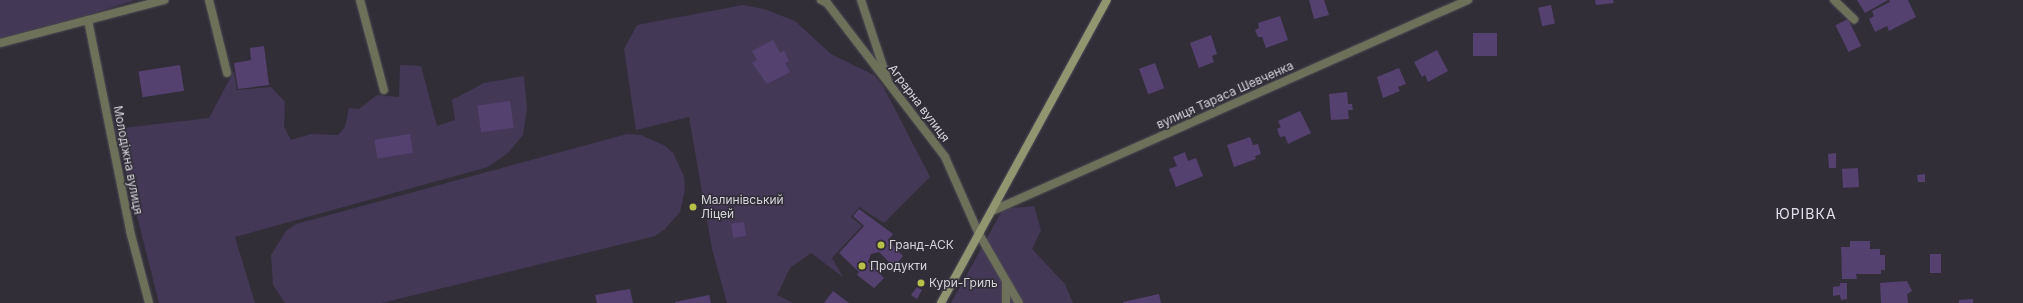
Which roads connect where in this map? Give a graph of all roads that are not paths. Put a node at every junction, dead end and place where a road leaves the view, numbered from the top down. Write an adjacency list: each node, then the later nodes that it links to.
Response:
1 (164, 0): 10 (street)
2 (209, 0): 12 (street)
3 (360, 0): 14 (street)
4 (821, 0): 13 (street, Аграрна вулиця)
5 (861, 0): 13 (street)
6 (1107, 0): 15 (street)
7 (1468, 0): 15 (street, вулиця Тараса Шевченка)
8 (1834, 0): 9 (street)
9 (1854, 18)
10 (88, 20): 11 (street); 18 (street, Молодіжна вулиця)
11 (0, 43)
12 (227, 73)
13 (888, 83): 16 (street, Аграрна вулиця)
14 (384, 90)
15 (992, 211): 16 (street)
16 (980, 234): 17 (street, Аграрна вулиця); 19 (street)
17 (1006, 281): 20 (street); 21 (street, Аграрна вулиця)
18 (149, 303)
19 (941, 303)
20 (1006, 303)
21 (1019, 303)

